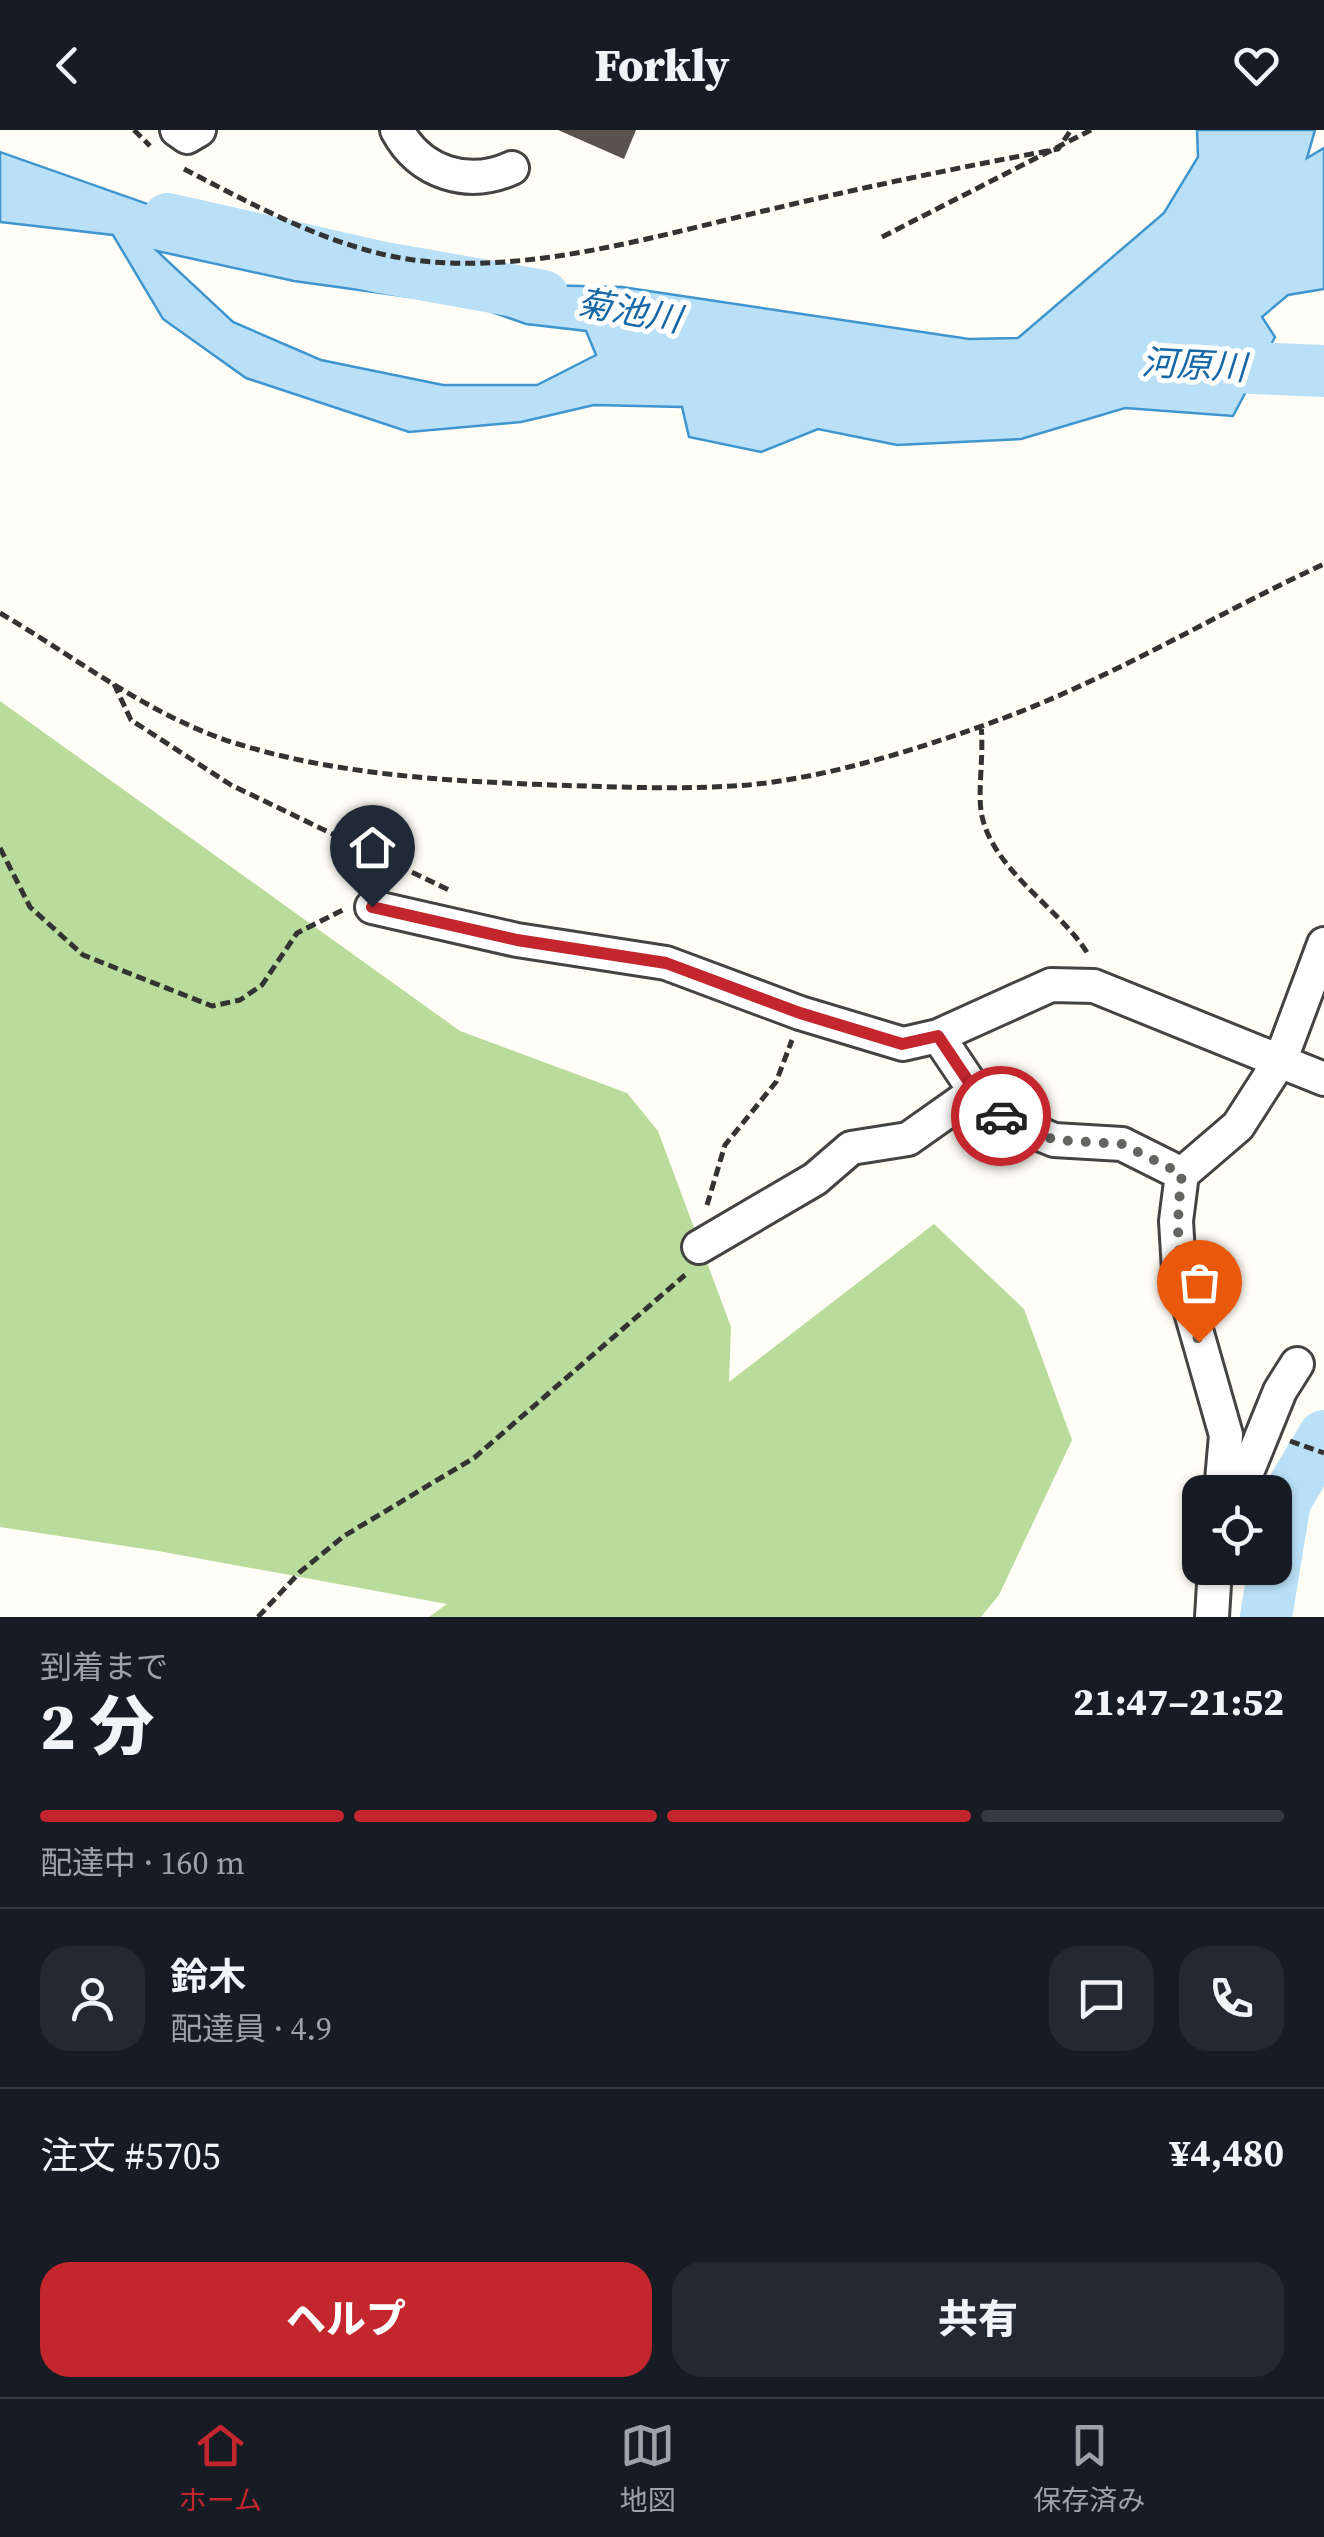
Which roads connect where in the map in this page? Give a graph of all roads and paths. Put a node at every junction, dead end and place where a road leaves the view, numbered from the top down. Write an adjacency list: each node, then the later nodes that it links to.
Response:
1 (134, 130): 6 (path)
2 (199, 130): 6 (street)
3 (397, 130): 9 (street)
4 (1070, 130): 7 (path)
5 (1092, 130): 7 (path)
6 (170, 144)
7 (1058, 148): 8 (path); 10 (path)
8 (179, 166)
9 (512, 168)
10 (882, 236)
11 (1324, 564): 14 (path)
12 (0, 613): 13 (path)
13 (112, 681): 14 (path); 16 (path)
14 (982, 725): 19 (path)
15 (0, 848): 17 (path)
16 (456, 894)
17 (372, 907): 20 (street)
18 (1324, 944): 22 (street)
19 (1104, 989): 21 (street); 22 (street)
20 (800, 1013): 21 (street); 26 (path)
21 (938, 1036): 24 (street)
22 (1281, 1059): 23 (street); 25 (street)
23 (1324, 1079)
24 (976, 1091): 25 (street); 26 (street)
25 (1182, 1174): 28 (street)
26 (699, 1247): 31 (path)
27 (1297, 1364): 29 (street)
28 (1222, 1475)
29 (1245, 1475)
30 (1214, 1585): 32 (street)
31 (258, 1617)
32 (1212, 1617)

